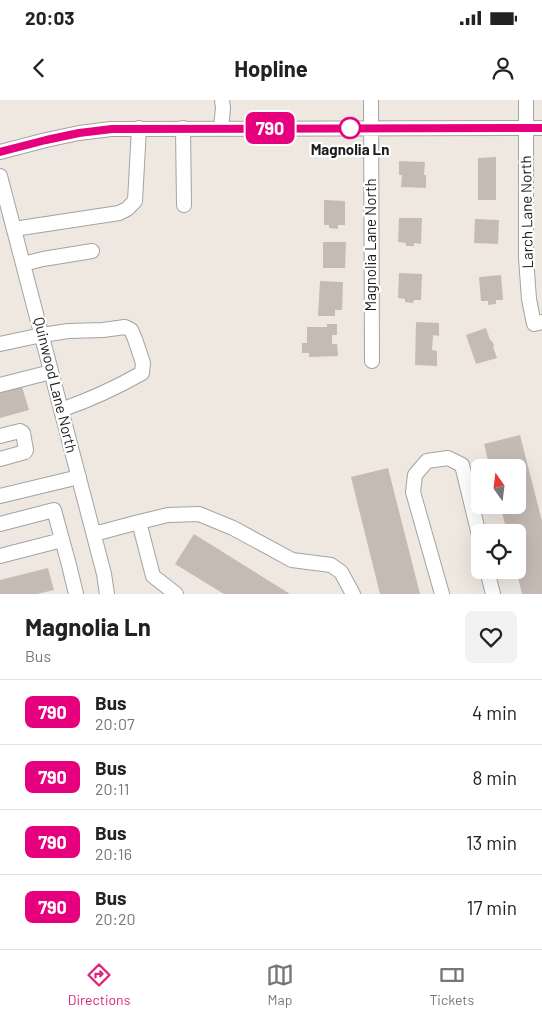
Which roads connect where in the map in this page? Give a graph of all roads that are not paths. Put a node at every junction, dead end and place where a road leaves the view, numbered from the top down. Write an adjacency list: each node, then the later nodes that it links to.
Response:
1 (222, 100): 6 (street)
2 (371, 100): 7 (street, Magnolia Lane North)
3 (526, 100): 8 (street, Larch Lane North)
4 (139, 128): 5 (street); 10 (street); 13 (street)
5 (183, 128): 6 (street); 12 (street)
6 (221, 128): 7 (street)
7 (371, 128): 8 (street); 19 (street, Magnolia Lane North)
8 (526, 128): 9 (street); 16 (street, Larch Lane North)
9 (542, 128)
10 (0, 152)
11 (0, 176): 13 (street, Quinwood Lane North)
12 (184, 204)
13 (14, 229): 15 (street, Quinwood Lane North)
14 (92, 251): 15 (street)
15 (23, 264): 17 (street, Quinwood Lane North)
16 (538, 323)
17 (42, 335): 18 (street); 20 (street, Quinwood Lane North); 22 (street)
18 (0, 344)
19 (372, 361)
20 (51, 372): 21 (street); 22 (street, Quinwood Lane North)
21 (0, 385)
22 (61, 410): 25 (street, Quinwood Lane North)
23 (0, 436): 24 (street)
24 (0, 459)
25 (79, 477): 26 (street); 30 (street, Quinwood Lane North)
26 (0, 496)
27 (139, 522): 30 (street); 36 (street); 37 (street)
28 (0, 524): 31 (street)
29 (476, 524): 38 (street)
30 (94, 534): 35 (street, Quinwood Lane North)
31 (62, 540): 32 (street); 34 (street)
32 (0, 556)
33 (489, 579): 39 (street)
34 (76, 594)
35 (107, 594)
36 (176, 594)
37 (353, 594)
38 (442, 594)
39 (493, 594)

